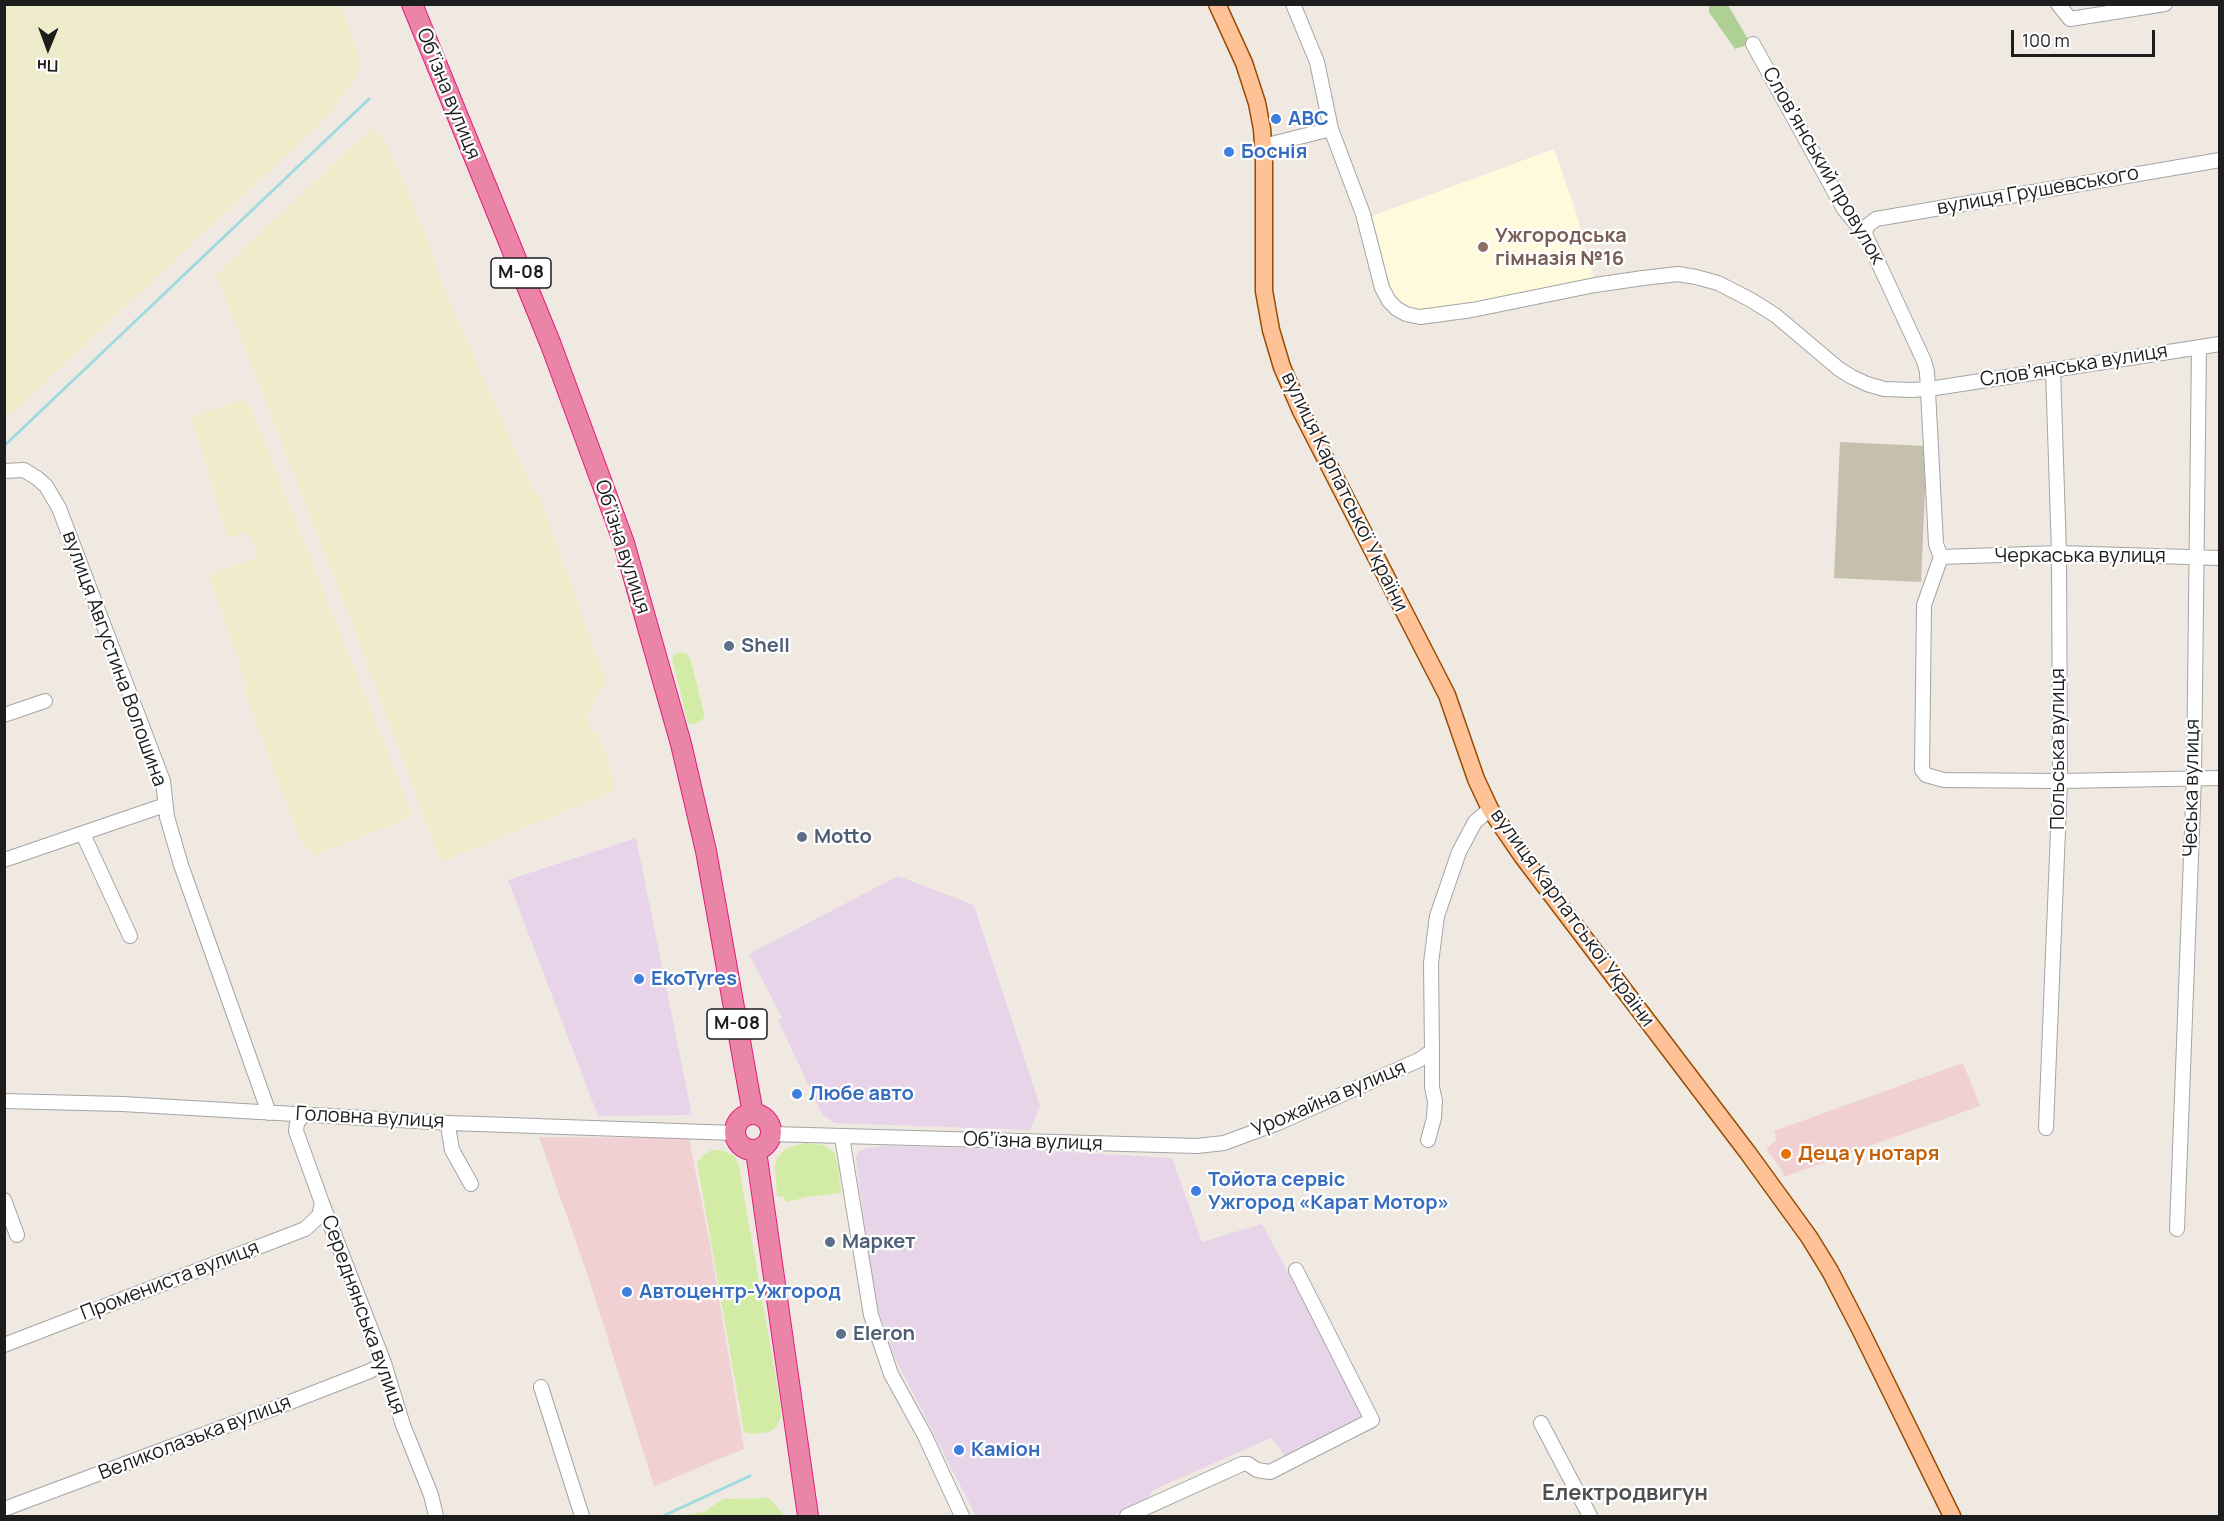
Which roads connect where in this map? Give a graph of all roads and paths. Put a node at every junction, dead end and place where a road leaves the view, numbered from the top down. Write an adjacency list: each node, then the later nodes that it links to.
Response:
1 (412, 4): 34 (highway, Обʼїзна вулиця / М-08)
2 (1217, 4): 8 (main road, вулиця Карпатської України)
3 (1293, 4): 7 (street, Словʼянська вулиця)
4 (2058, 4): 5 (street)
5 (2165, 4)
6 (1753, 44): 10 (street, Словʼянський провулок)
7 (1331, 129): 8 (street); 14 (street, Словʼянська вулиця)
8 (1263, 146): 26 (main road, вулиця Карпатської України)
9 (2220, 160): 10 (street, вулиця Грушевського)
10 (1865, 234): 14 (street, Словʼянський провулок)
11 (2220, 344): 12 (street, Словʼянська вулиця)
12 (2199, 348): 13 (street, Словʼянська вулиця); 18 (street, Чеська вулиця)
13 (2054, 369): 14 (street, Словʼянська вулиця); 16 (street, Польська вулиця)
14 (1929, 389): 17 (street, Словʼянський провулок)
15 (6, 470): 25 (street, вулиця Августина Волошина)
16 (2059, 553): 17 (street, Черкаська вулиця); 18 (street, Черкаська вулиця); 24 (street, Польська вулиця)
17 (1941, 557): 24 (street)
18 (2195, 557): 19 (street, Черкаська вулиця); 22 (street, Чеська вулиця)
19 (2220, 558)
20 (45, 701): 21 (street)
21 (4, 715)
22 (2194, 777): 23 (street); 24 (street); 46 (street, Чеська вулиця)
23 (2220, 778)
24 (2060, 781): 36 (street, Польська вулиця)
25 (165, 805): 27 (street); 32 (street, вулиця Августина Волошина)
26 (1494, 815): 30 (street, Урожайна вулиця); 60 (main road, вулиця Карпатської України)
27 (82, 834): 28 (street); 29 (street)
28 (4, 860)
29 (130, 936)
30 (1432, 1051): 40 (street, Урожайна вулиця); 41 (street, Урожайна вулиця)
31 (4, 1101): 32 (street, Головна вулиця)
32 (268, 1113): 33 (street, Головна вулиця)
33 (304, 1114): 35 (street, Головна вулиця); 45 (street, Середнянська вулиця)
34 (753, 1114): 37 (highway); 38 (highway)
35 (450, 1123): 37 (street, Головна вулиця); 43 (street)
36 (2046, 1128)
37 (735, 1134): 42 (highway)
38 (772, 1134): 39 (street, Обʼїзна вулиця); 42 (highway)
39 (842, 1137): 41 (street, Обʼїзна вулиця); 57 (street)
40 (1428, 1140)
41 (1224, 1143)
42 (756, 1151): 56 (highway)
43 (471, 1184)
44 (4, 1200): 47 (street)
45 (321, 1203): 49 (street, Промениста вулиця); 50 (street, Середнянська вулиця)
46 (2177, 1228)
47 (17, 1235)
48 (1296, 1270): 58 (street)
49 (4, 1345)
50 (384, 1363): 53 (street, Великолазька вулиця); 54 (street, Середнянська вулиця)
51 (541, 1388): 55 (street)
52 (1541, 1423): 59 (street)
53 (4, 1509)
54 (436, 1516)
55 (582, 1516)
56 (808, 1516)
57 (962, 1516)
58 (1127, 1516)
59 (1590, 1516)
60 (1952, 1516)

